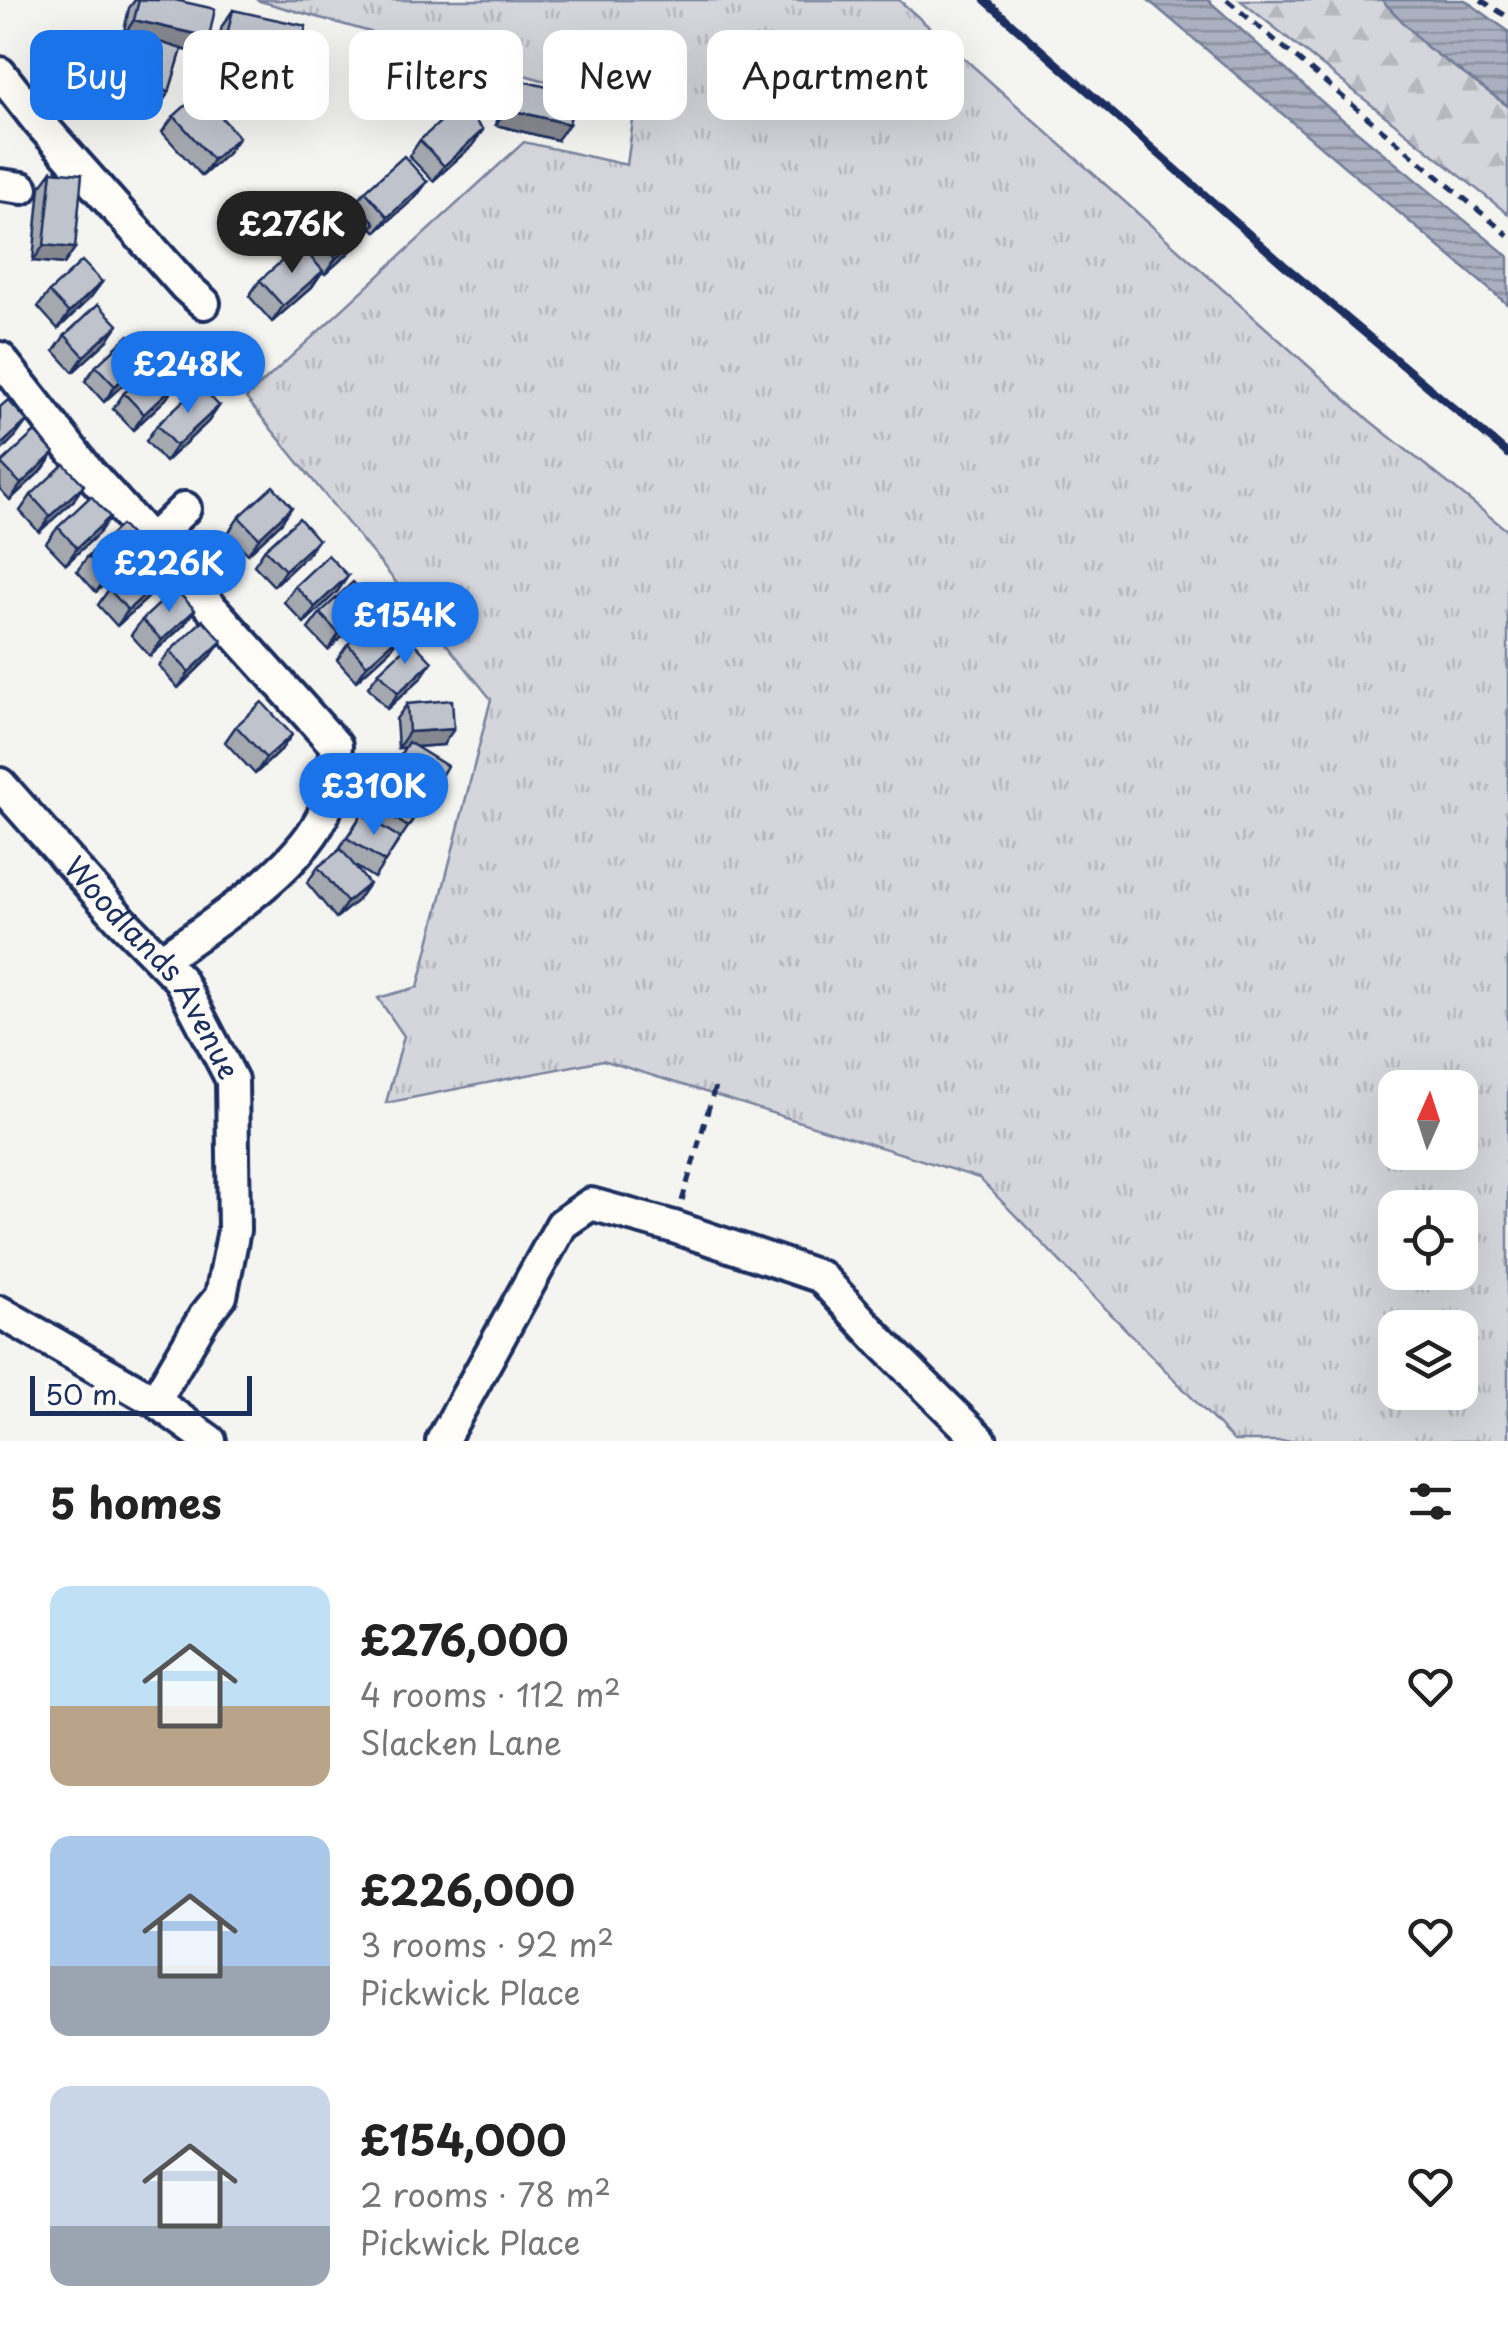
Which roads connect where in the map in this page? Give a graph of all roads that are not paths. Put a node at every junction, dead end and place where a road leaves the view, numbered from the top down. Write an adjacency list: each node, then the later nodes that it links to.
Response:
1 (0, 73): 2 (street)
2 (204, 303)
3 (0, 358): 5 (street)
4 (185, 508): 5 (street)
5 (151, 541): 7 (street)
6 (0, 784): 7 (street, Woodlands Avenue)
7 (161, 960): 9 (street, Woodlands Avenue)
8 (0, 1312): 9 (street)
9 (155, 1400): 10 (street)
10 (210, 1441)
11 (442, 1441): 12 (street)
12 (980, 1441)

